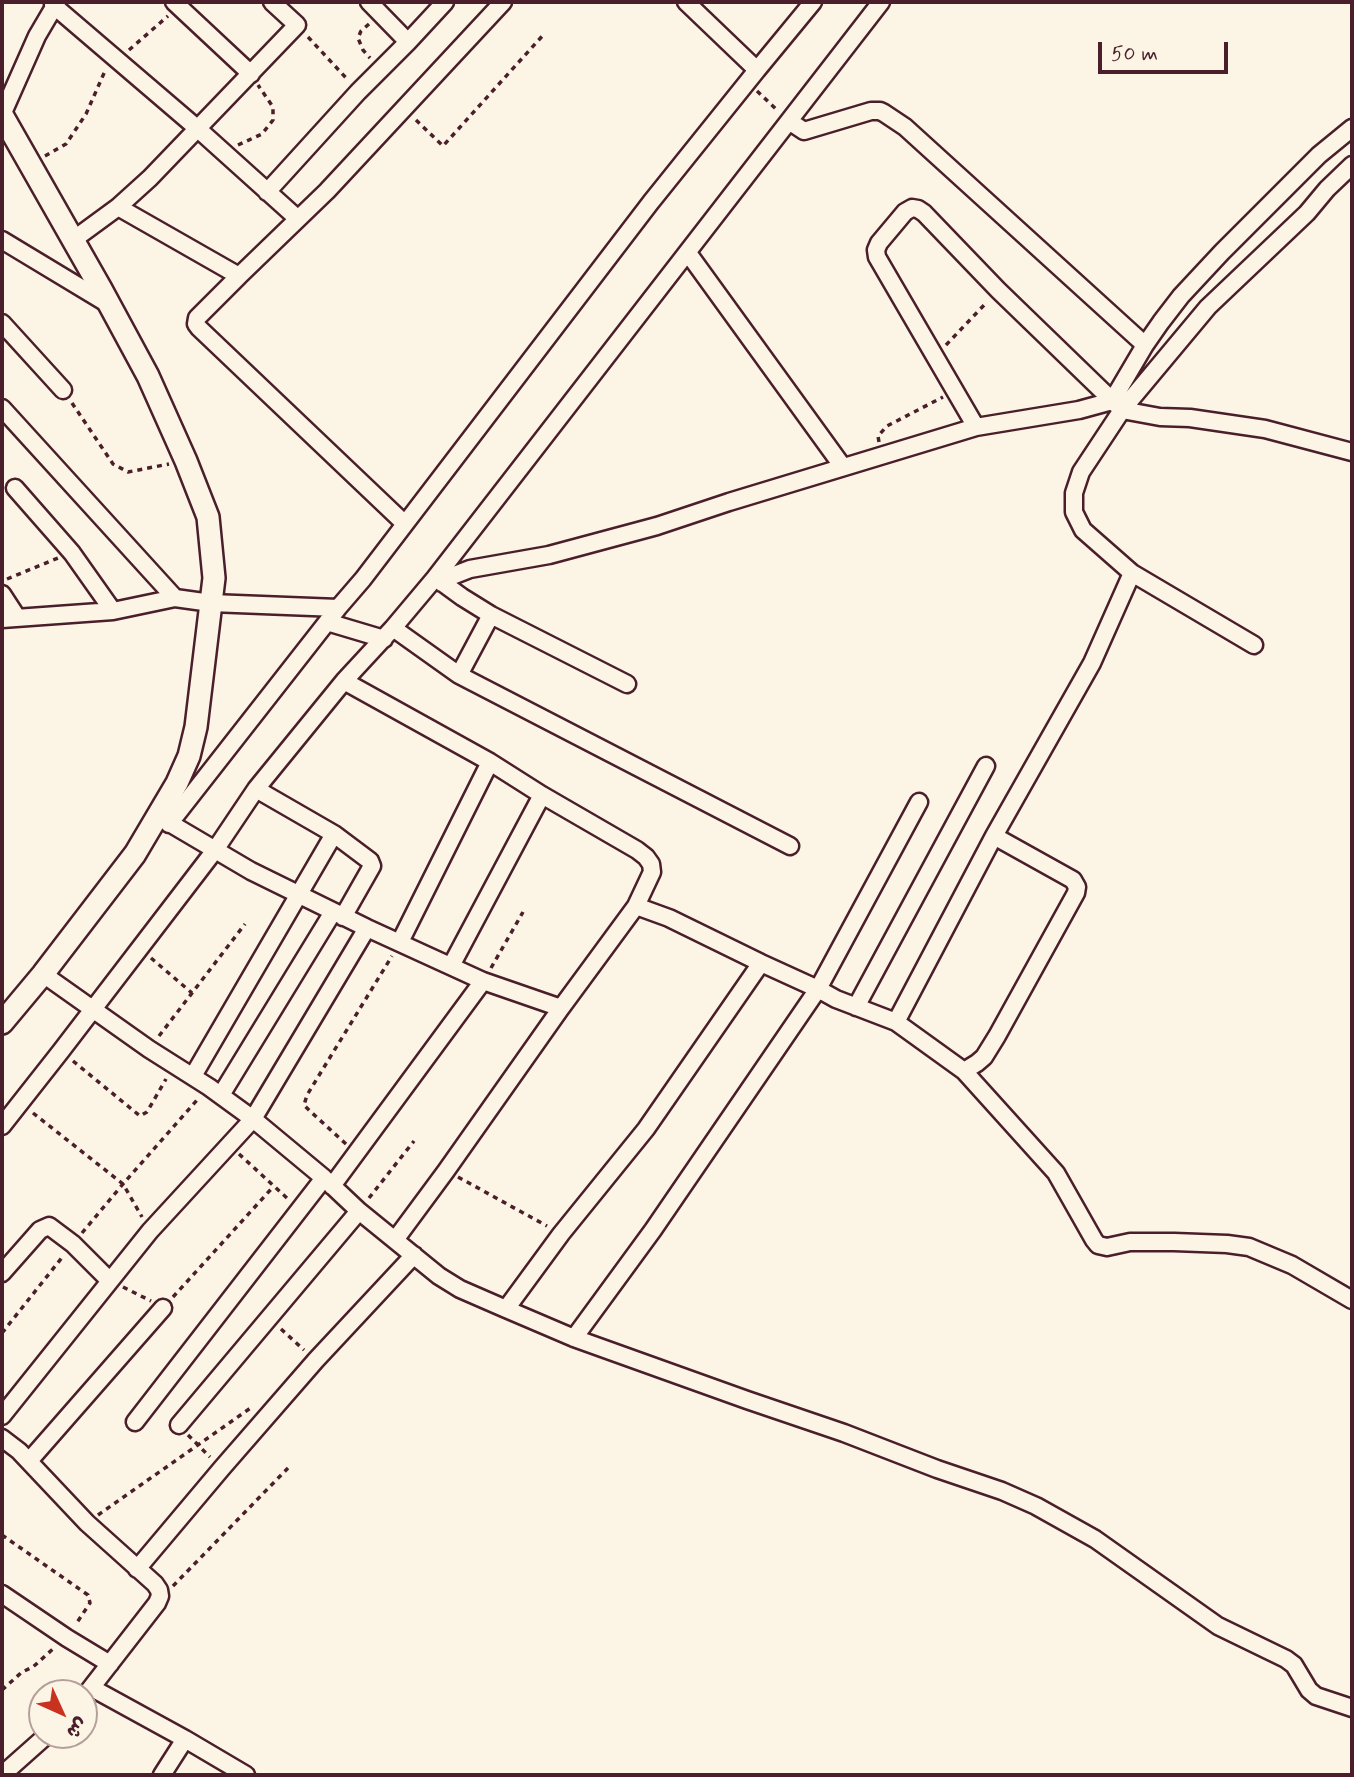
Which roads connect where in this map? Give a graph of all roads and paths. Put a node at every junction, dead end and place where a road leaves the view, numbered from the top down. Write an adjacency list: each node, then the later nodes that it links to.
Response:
1 (174, 2): 14 (street)
2 (272, 2): 10 (street)
3 (445, 2): 12 (street)
4 (503, 2): 17 (street)
5 (686, 2): 15 (street)
6 (813, 2): 15 (street)
7 (881, 2): 20 (street)
8 (55, 4): 19 (street); 22 (street)
9 (375, 7): 12 (street); 13 (path)
10 (298, 25): 14 (street); 16 (path)
11 (545, 33): 17 (path)
12 (408, 42): 13 (street)
13 (380, 70): 16 (street)
14 (251, 74): 22 (street); 23 (path)
15 (753, 76): 20 (path); 48 (street)
16 (358, 92): 26 (street)
17 (403, 107): 28 (street)
18 (86, 114): 24 (path)
19 (2, 115): 24 (main road)
20 (789, 121): 31 (street); 36 (street)
21 (1352, 128): 36 (street)
22 (198, 129): 23 (street); 27 (street)
23 (222, 153): 26 (street)
24 (31, 164): 30 (main road)
25 (1352, 165): 40 (street)
26 (267, 192): 28 (street)
27 (118, 206): 30 (street); 32 (street)
28 (298, 219): 32 (street)
29 (2, 240): 34 (street)
30 (74, 240): 34 (main road)
31 (688, 253): 46 (street); 51 (street)
32 (239, 276): 48 (street)
33 (998, 290): 37 (path); 37 (street); 40 (street)
34 (108, 304): 45 (main road)
35 (2, 323): 38 (street)
36 (1145, 345): 40 (street)
37 (935, 356): 39 (street)
38 (63, 390): 45 (path)
39 (954, 391): 42 (street); 44 (path)
40 (1117, 406): 42 (street); 43 (street); 50 (street)
41 (2, 408): 54 (street)
42 (976, 427): 44 (street)
43 (1352, 452)
44 (881, 456): 46 (street)
45 (186, 461): 55 (main road)
46 (843, 467): 51 (street)
47 (15, 488): 49 (street)
48 (405, 524): 56 (street)
49 (72, 553): 52 (path); 57 (street)
50 (1132, 573): 62 (street); 73 (street)
51 (439, 580): 58 (street); 61 (street)
52 (2, 581)
53 (2, 594): 59 (street)
54 (175, 598): 55 (street); 57 (street)
55 (211, 603): 56 (street); 71 (main road)
56 (338, 608): 60 (street)
57 (113, 611): 59 (street)
58 (491, 615): 63 (street); 65 (street)
59 (9, 618)
60 (327, 621): 61 (street); 71 (street)
61 (389, 634): 63 (street); 64 (street)
62 (1254, 645)
63 (458, 674): 74 (street)
64 (344, 681): 66 (street); 68 (street)
65 (626, 684)
66 (490, 761): 69 (street); 82 (street)
67 (986, 766): 90 (street)
68 (256, 789): 72 (street); 75 (street)
69 (542, 795): 77 (street); 85 (street)
70 (919, 802): 88 (street)
71 (164, 820): 75 (street); 86 (main road)
72 (334, 834): 76 (street); 79 (street)
73 (994, 836): 93 (street); 98 (street)
74 (790, 846)
75 (215, 850): 76 (street); 83 (street)
76 (299, 894): 79 (street); 99 (street)
77 (636, 906): 84 (street); 91 (street)
78 (523, 912): 87 (path)
79 (338, 914): 81 (street); 100 (street)
80 (245, 924): 89 (path)
81 (367, 928): 82 (street); 102 (street)
82 (400, 942): 85 (street); 106 (path)
83 (140, 948): 89 (path); 92 (street)
84 (761, 963): 88 (street); 112 (street)
85 (451, 966): 87 (street)
86 (43, 974): 92 (street); 94 (main road)
87 (483, 981): 91 (street); 106 (street)
88 (818, 989): 90 (street); 123 (street)
89 (192, 993): 95 (path)
90 (856, 1007): 93 (street)
91 (561, 1008): 107 (street)
92 (93, 1009): 95 (street); 96 (street)
93 (896, 1022): 98 (street)
94 (2, 1023)
95 (149, 1049): 97 (street)
96 (61, 1051): 97 (path); 101 (street)
97 (175, 1066): 99 (street)
98 (964, 1071): 118 (street)
99 (192, 1076): 100 (street)
100 (215, 1091): 102 (street); 109 (path)
101 (20, 1103): 103 (street); 109 (path)
102 (253, 1119): 105 (street); 108 (street)
103 (2, 1126)
104 (414, 1141): 110 (path)
105 (230, 1145): 111 (street); 119 (path)
106 (355, 1152): 108 (street)
107 (446, 1171): 112 (path); 113 (street)
108 (328, 1182): 110 (street); 126 (street)
109 (123, 1184): 111 (path); 114 (path)
110 (359, 1211): 113 (street); 121 (street)
111 (150, 1231): 117 (street)
112 (561, 1234): 120 (street)
113 (395, 1240): 115 (street)
114 (73, 1244): 116 (street); 117 (street); 122 (path)
115 (414, 1255): 120 (street); 124 (street)
116 (2, 1273)
117 (110, 1281): 119 (path); 125 (street)
118 (1352, 1300)
119 (163, 1308): 130 (street)
120 (506, 1309): 123 (street)
121 (269, 1319): 124 (path); 127 (street)
122 (2, 1333)
123 (574, 1338): 142 (street)
124 (317, 1360): 134 (street)
125 (2, 1416)
126 (135, 1422)
127 (179, 1425)
128 (2, 1438): 130 (street)
129 (199, 1445): 132 (path)
130 (29, 1461): 132 (street)
131 (288, 1468): 136 (path)
132 (87, 1522): 134 (street)
133 (2, 1535): 137 (path)
134 (137, 1569): 136 (street)
135 (2, 1594): 137 (street)
136 (157, 1603): 138 (street)
137 (67, 1638): 138 (street); 140 (path)
138 (110, 1664): 139 (street)
139 (98, 1679)
140 (2, 1690)
141 (98, 1697): 143 (street)
142 (1352, 1708)
143 (186, 1738): 146 (street); 147 (street)
144 (32, 1749): 145 (street)
145 (4, 1775)
146 (162, 1775)
147 (246, 1775)

